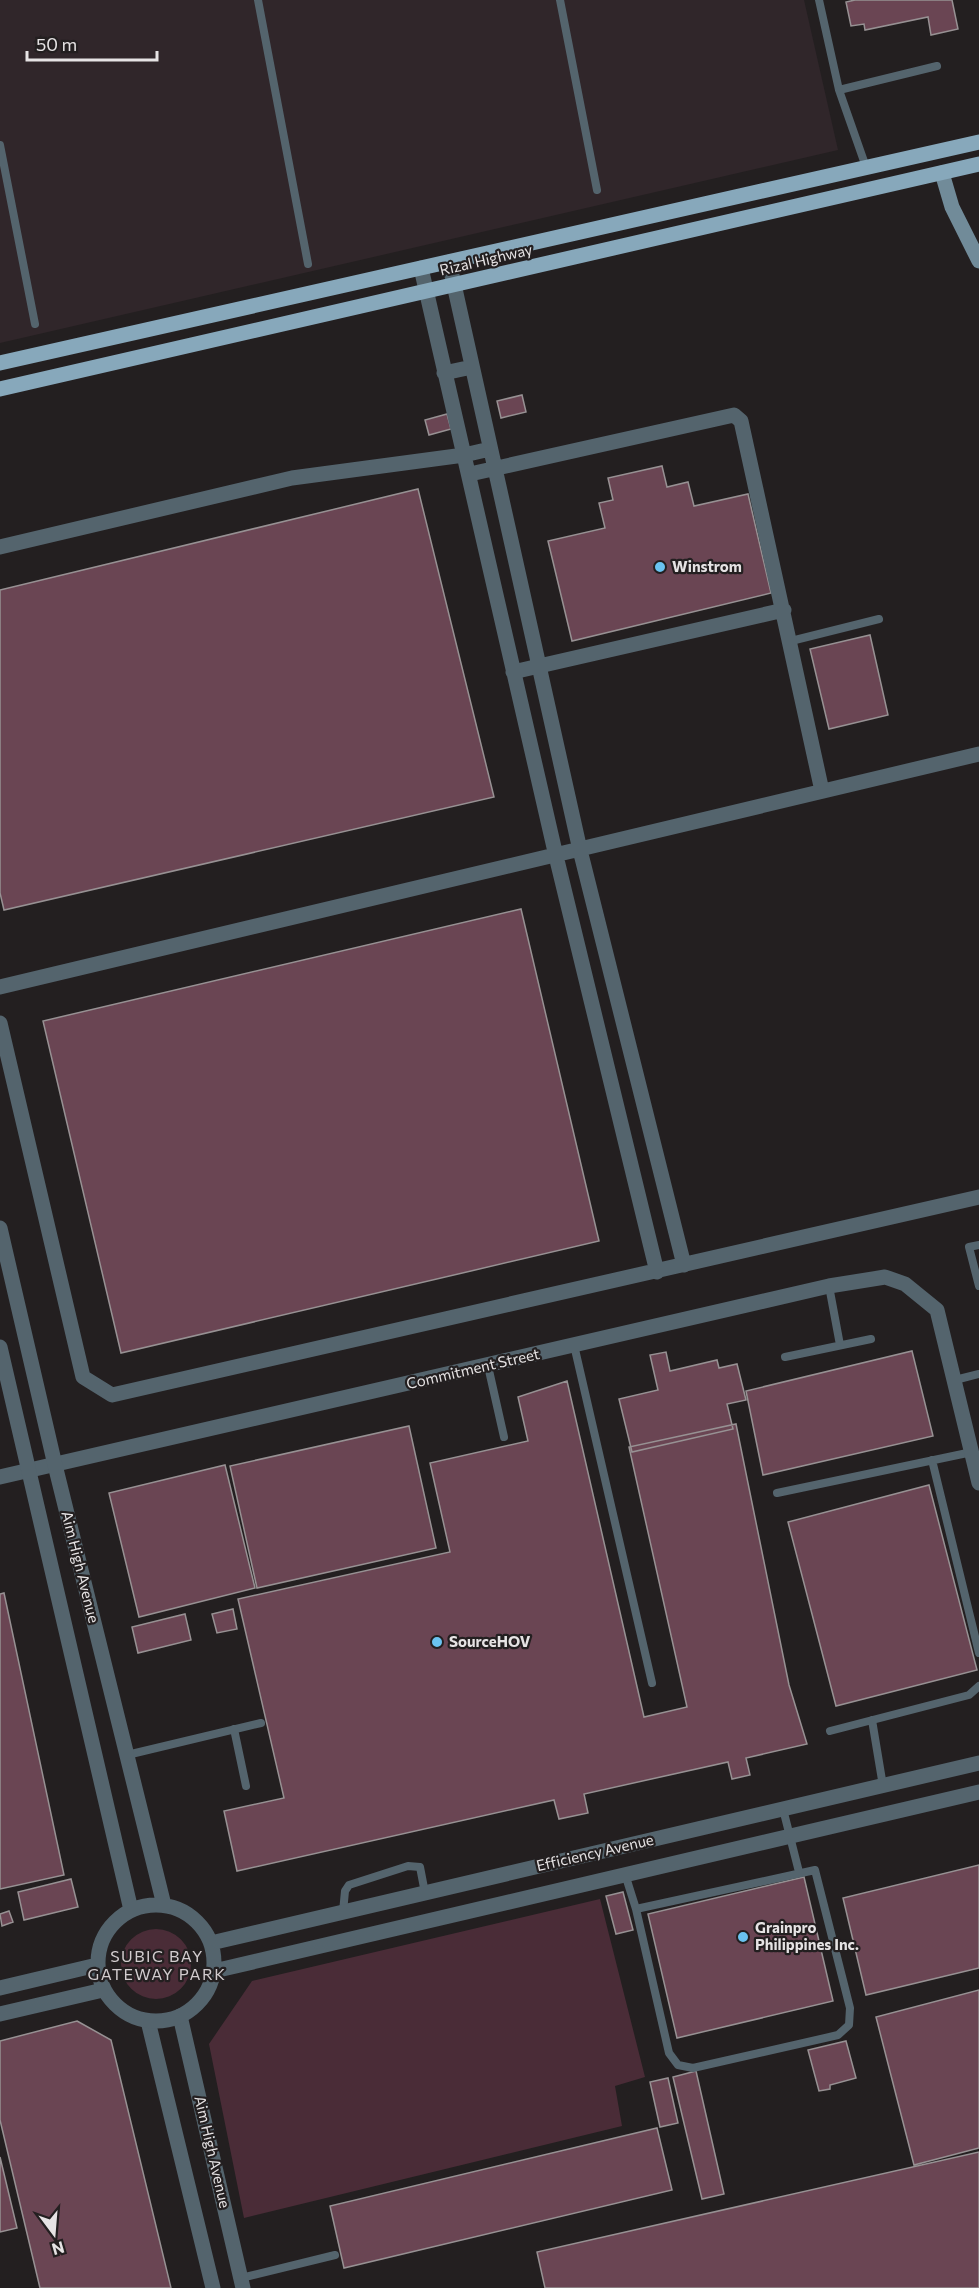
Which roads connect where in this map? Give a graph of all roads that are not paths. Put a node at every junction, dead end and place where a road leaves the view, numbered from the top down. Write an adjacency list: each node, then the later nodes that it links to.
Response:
1 (258, 0): 14 (lane)
2 (560, 0): 11 (lane)
3 (819, 0): 5 (lane)
4 (937, 66): 5 (lane)
5 (839, 90): 9 (lane)
6 (979, 142): 9 (main road, Rizal Highway)
7 (0, 145): 18 (lane)
8 (979, 164): 10 (main road, Rizal Highway)
9 (866, 167): 13 (main road, Rizal Highway)
10 (942, 173): 12 (main road); 16 (main road, Rizal Highway)
11 (597, 190)
12 (979, 261)
13 (449, 262): 15 (main road, Rizal Highway); 16 (street)
14 (308, 264)
15 (421, 268): 17 (street); 19 (main road, Rizal Highway)
16 (454, 285): 17 (main road, Rizal Highway); 20 (street)
17 (426, 292): 21 (street); 22 (main road, Rizal Highway)
18 (35, 324)
19 (0, 363)
20 (472, 367): 21 (street); 23 (street)
21 (444, 373): 24 (street)
22 (0, 389)
23 (490, 449): 24 (street); 25 (street)
24 (464, 455): 26 (street); 27 (street)
25 (494, 469): 26 (street); 28 (street); 31 (street)
26 (470, 474): 32 (street)
27 (0, 547)
28 (784, 610): 30 (street); 31 (street)
29 (879, 619): 30 (lane)
30 (791, 641): 34 (street)
31 (537, 666): 32 (street); 35 (street)
32 (513, 672): 36 (street)
33 (979, 754): 34 (street)
34 (822, 791): 35 (street)
35 (580, 850): 36 (street); 42 (street)
36 (556, 856): 37 (street); 43 (street)
37 (0, 987)
38 (0, 1023): 43 (street)
39 (979, 1197): 42 (street)
40 (0, 1228): 57 (street, Aim High Avenue)
41 (979, 1245): 45 (lane)
42 (684, 1265): 43 (street)
43 (657, 1272)
44 (829, 1286): 47 (street, Commitment Street); 48 (lane); 53 (street, Commitment Street)
45 (979, 1286)
46 (871, 1339): 48 (lane)
47 (574, 1345): 51 (street, Commitment Street); 63 (lane)
48 (840, 1345): 50 (lane)
49 (0, 1347): 58 (street, Aim High Avenue)
50 (785, 1356)
51 (488, 1366): 54 (lane); 57 (street, Commitment Street)
52 (979, 1374): 53 (lane)
53 (954, 1380): 55 (street)
54 (504, 1437)
55 (972, 1452): 56 (lane); 60 (street)
56 (933, 1460): 61 (lane); 62 (lane)
57 (55, 1465): 58 (street, Commitment Street); 69 (street, Aim High Avenue)
58 (28, 1471): 59 (street, Commitment Street); 81 (street, Aim High Avenue)
59 (0, 1477)
60 (979, 1483)
61 (777, 1493)
62 (979, 1653)
63 (652, 1683)
64 (979, 1686): 65 (lane)
65 (872, 1720): 68 (lane); 72 (lane)
66 (261, 1723): 67 (lane)
67 (234, 1730): 69 (lane); 71 (lane)
68 (830, 1731)
69 (127, 1755): 79 (street, Aim High Avenue)
70 (979, 1763): 72 (street, Efficiency Avenue)
71 (246, 1786)
72 (883, 1786): 74 (street, Efficiency Avenue)
73 (979, 1792): 75 (street, Efficiency Avenue)
74 (783, 1809): 75 (lane); 78 (street, Efficiency Avenue)
75 (790, 1836): 76 (lane); 77 (street, Efficiency Avenue)
76 (799, 1872): 80 (lane); 80 (lane)
77 (625, 1875): 80 (lane); 85 (street, Efficiency Avenue)
78 (425, 1893): 82 (street, Efficiency Avenue); 82 (lane)
79 (164, 1905): 81 (street); 83 (street)
80 (636, 1909)
81 (131, 1910): 84 (street)
82 (343, 1912): 83 (street, Efficiency Avenue)
83 (211, 1943): 85 (street)
84 (97, 1965): 86 (street); 87 (street)
85 (214, 1971): 89 (street)
86 (0, 1988)
87 (103, 1989): 88 (street); 90 (street)
88 (0, 2014)
89 (180, 2016): 90 (street); 92 (street, Aim High Avenue)
90 (148, 2021): 93 (street, Aim High Avenue)
91 (334, 2255): 92 (lane)
92 (242, 2283)
93 (213, 2288)

